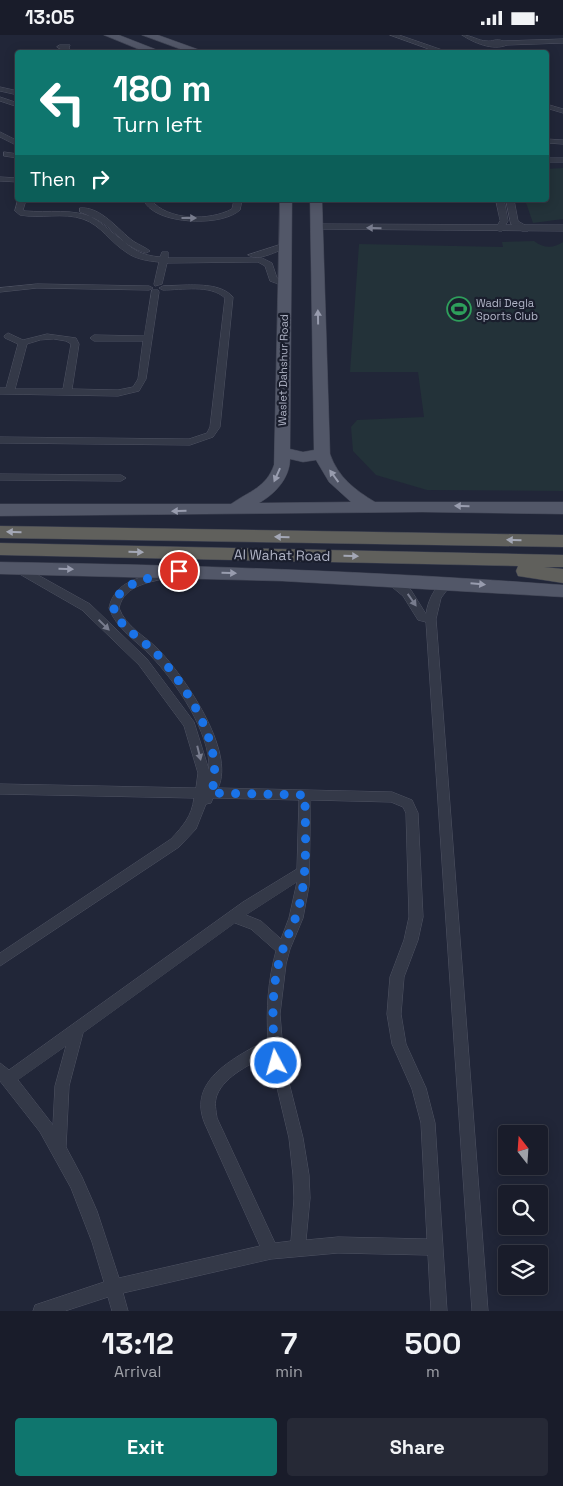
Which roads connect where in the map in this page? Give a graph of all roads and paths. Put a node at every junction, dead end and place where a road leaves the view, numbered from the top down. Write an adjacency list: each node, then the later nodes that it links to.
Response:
1 (109, 35): 8 (main road)
2 (147, 35): 9 (main road)
3 (393, 35): 10 (street)
4 (407, 35): 11 (street)
5 (465, 35): 6 (street)
6 (499, 41): 7 (street)
7 (563, 41)
8 (152, 50)
9 (193, 50)
10 (447, 50)
11 (448, 50)
12 (0, 89): 13 (street)
13 (15, 92)
14 (0, 99): 15 (street)
15 (15, 104)
16 (549, 107): 17 (street)
17 (563, 111)
18 (0, 134): 21 (street)
19 (549, 141): 20 (street)
20 (563, 141)
21 (15, 142)
22 (7, 154): 23 (street)
23 (15, 155)
24 (549, 160): 25 (street)
25 (563, 160)
26 (549, 165): 27 (street)
27 (563, 165)
28 (0, 179): 29 (street)
29 (15, 180)
30 (21, 202): 45 (street)
31 (27, 202): 44 (street)
32 (148, 202): 33 (street, one-way to 33)
33 (238, 202)
34 (286, 202): 46 (main road, Waslet Dahshur Road)
35 (316, 202): 41 (main road)
36 (500, 202): 39 (street)
37 (510, 202): 40 (street)
38 (563, 228): 40 (street)
39 (499, 229): 40 (street); 42 (street)
40 (525, 229)
41 (316, 232): 42 (street); 61 (main road, one-way to 41)
42 (408, 233): 43 (street)
43 (563, 235)
44 (123, 236): 45 (street); 47 (street)
45 (114, 239): 47 (street)
46 (285, 245): 48 (street); 49 (main road, Waslet Dahshur Road)
47 (164, 257): 48 (street); 50 (street)
48 (259, 258): 49 (street)
49 (284, 284): 60 (main road, Waslet Dahshur Road)
50 (156, 288): 51 (street); 54 (street); 59 (street)
51 (0, 290)
52 (8, 336): 55 (street)
53 (94, 338): 54 (street)
54 (148, 339): 58 (street)
55 (23, 343): 57 (street); 58 (street)
56 (0, 391): 57 (street)
57 (10, 391): 58 (street)
58 (67, 392)
59 (0, 440)
60 (282, 452): 61 (main road); 67 (main road, Waslet Dahshur Road, one-way to 67)
61 (322, 454): 64 (main road, one-way to 61)
62 (0, 477): 63 (street)
63 (121, 478)
64 (371, 507): 65 (main road, one-way to 64); 67 (main road)
65 (563, 508)
66 (0, 510): 67 (main road, one-way to 66)
67 (227, 510)
68 (0, 532): 69 (highway, Al Wahat Road, one-way to 68)
69 (563, 541)
70 (0, 549): 71 (highway, Al Wahat Road, one-way to 71)
71 (442, 559): 72 (highway, Al Wahat Road); 76 (highway)
72 (563, 561)
73 (0, 568): 74 (main road)
74 (20, 569): 75 (main road, one-way to 75); 81 (street, one-way to 81)
75 (179, 571): 77 (main road, one-way to 77); 81 (street)
76 (563, 576)
77 (390, 579): 78 (main road); 80 (street, one-way to 80)
78 (448, 581): 79 (main road, one-way to 79); 80 (street)
79 (563, 591)
80 (431, 619): 100 (street)
81 (196, 723): 83 (street)
82 (0, 789): 83 (street)
83 (206, 793): 84 (street); 88 (street)
84 (305, 795): 85 (street); 94 (street)
85 (304, 871): 86 (street); 87 (street)
86 (234, 916): 87 (street); 89 (street)
87 (283, 949): 90 (street)
88 (0, 960)
89 (77, 1030): 91 (street); 92 (street)
90 (274, 1043): 93 (street); 95 (street)
91 (4, 1075): 92 (street)
92 (59, 1146): 96 (street)
93 (298, 1247): 94 (street); 95 (street)
94 (435, 1247): 99 (street)
95 (271, 1251): 96 (street)
96 (113, 1287): 97 (street); 98 (street)
97 (41, 1311)
98 (120, 1311)
99 (439, 1311)
100 (480, 1311)

